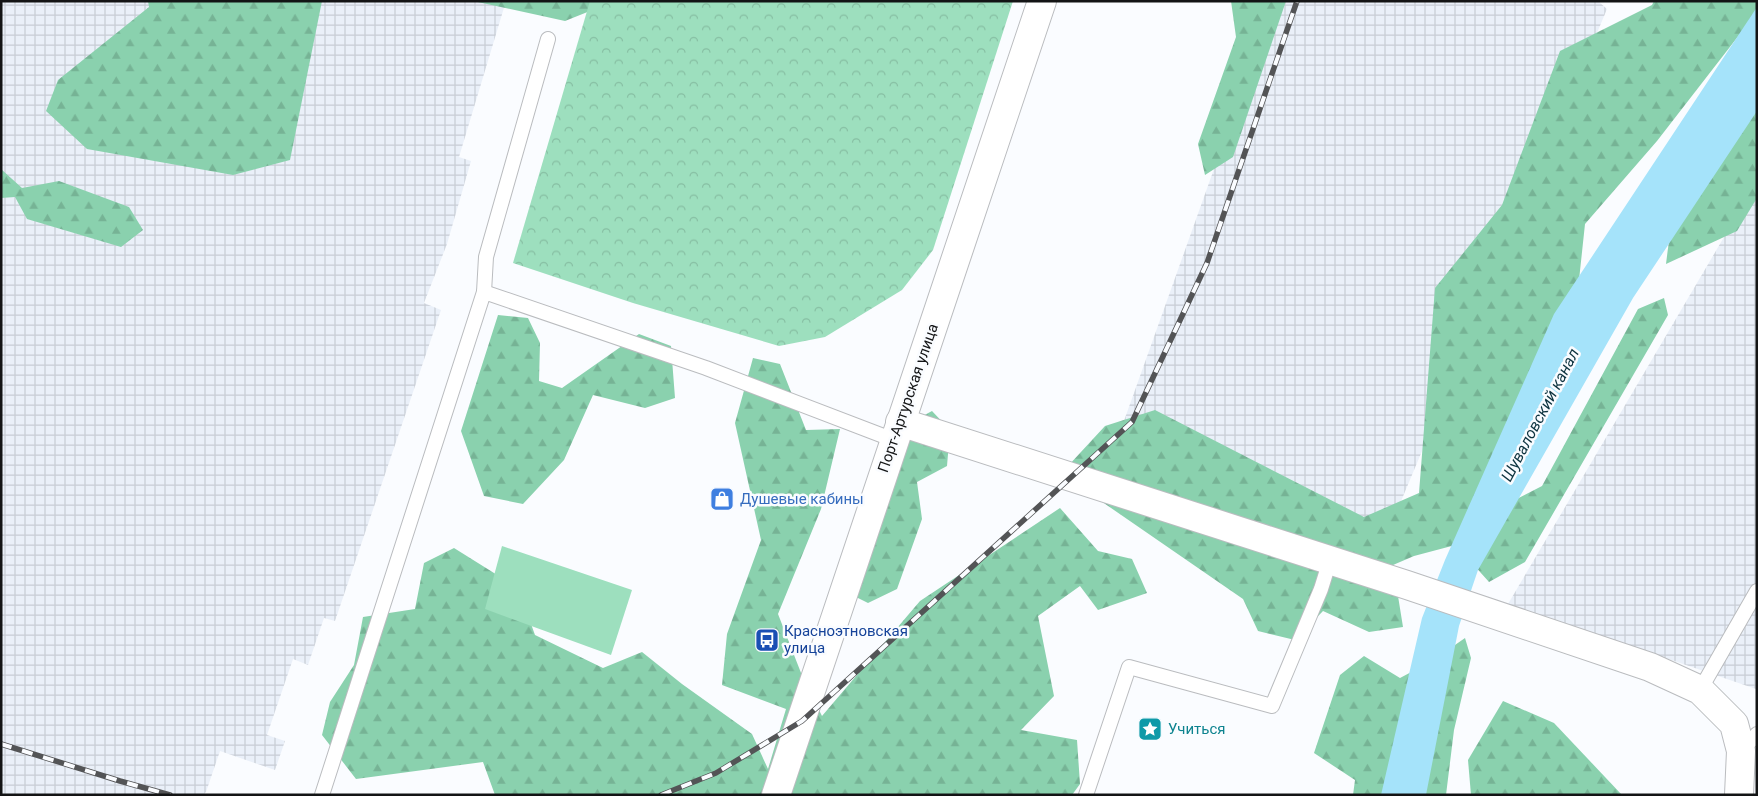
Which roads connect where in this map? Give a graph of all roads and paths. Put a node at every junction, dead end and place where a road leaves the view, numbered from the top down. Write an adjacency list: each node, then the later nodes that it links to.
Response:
1 (1042, 1): 4 (street, Порт-Артурская улица)
2 (548, 39): 3 (lane)
3 (484, 292): 4 (lane); 9 (lane)
4 (897, 431): 5 (street); 10 (street, Порт-Артурская улица)
5 (1330, 560): 7 (street); 11 (lane)
6 (1757, 591): 7 (lane)
7 (1700, 690): 8 (street)
8 (1749, 742): 12 (street)
9 (322, 795)
10 (776, 795)
11 (1086, 795)
12 (1739, 795)

